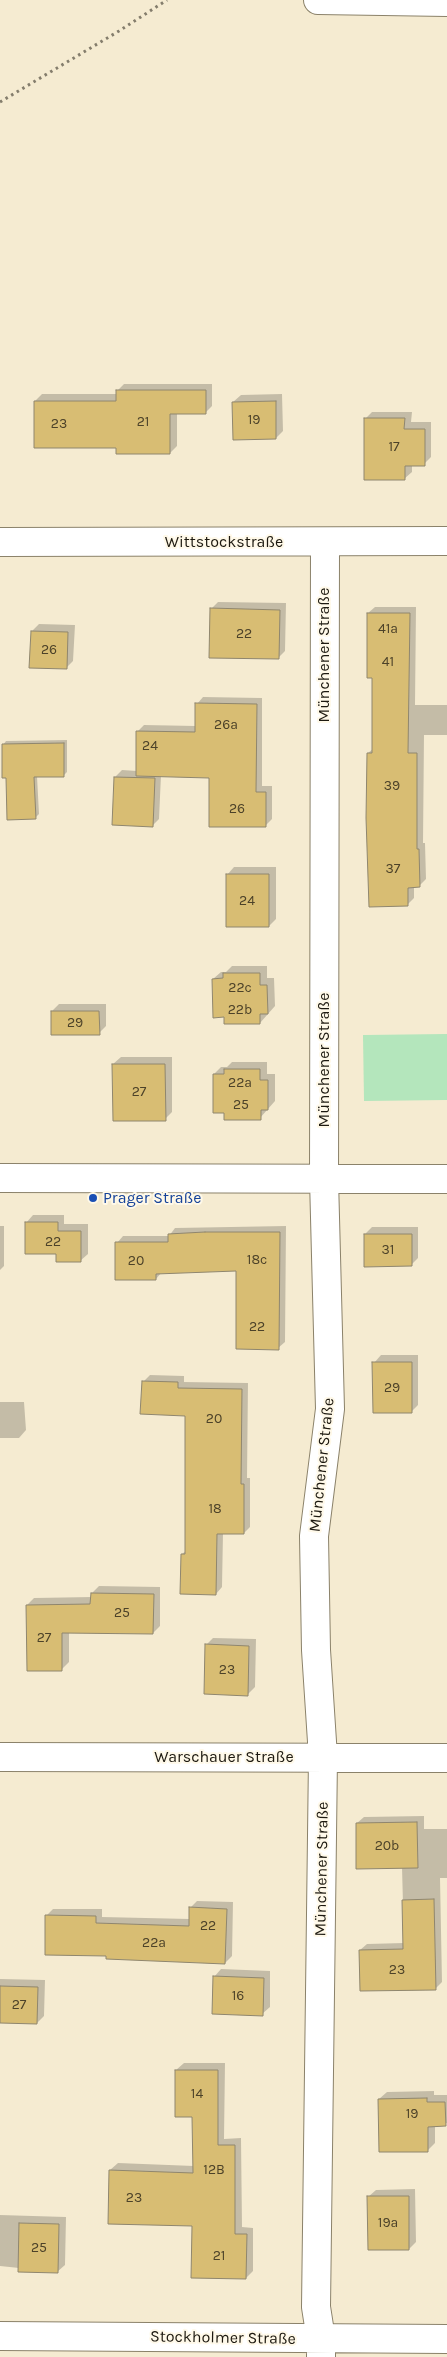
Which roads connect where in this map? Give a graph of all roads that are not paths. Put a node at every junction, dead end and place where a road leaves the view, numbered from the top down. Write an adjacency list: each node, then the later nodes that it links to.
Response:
1 (318, 0): 2 (street)
2 (447, 2)
3 (447, 541): 5 (street, Wittstockstraße)
4 (0, 542): 5 (street, Wittstockstraße)
5 (325, 542): 7 (street, Münchener Straße)
6 (0, 1178): 7 (street)
7 (324, 1179): 8 (street); 10 (street, Münchener Straße)
8 (447, 1179)
9 (0, 1757): 10 (street, Warschauer Straße)
10 (323, 1757): 11 (street, Warschauer Straße); 14 (street, Münchener Straße)
11 (447, 1758)
12 (0, 2336): 14 (street, Stockholmer Straße)
13 (447, 2339): 14 (street, Stockholmer Straße)
14 (321, 2348)

